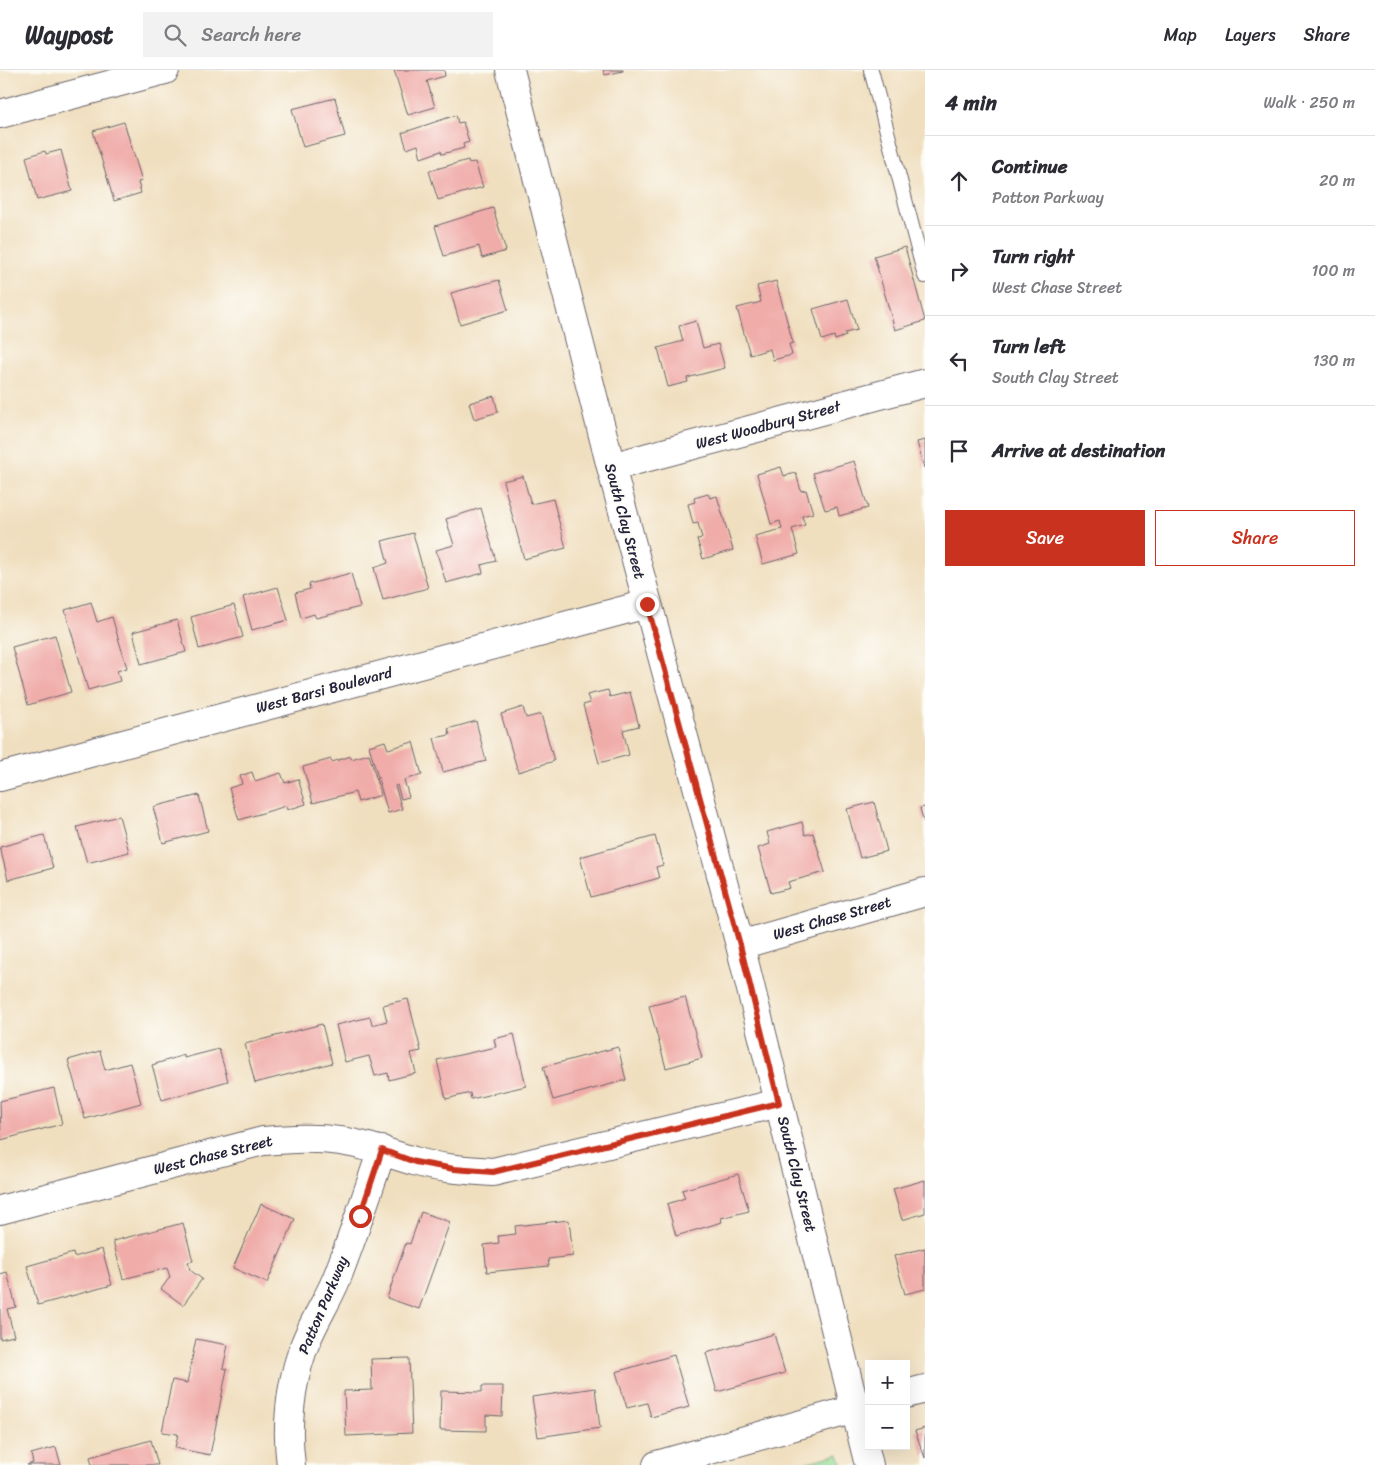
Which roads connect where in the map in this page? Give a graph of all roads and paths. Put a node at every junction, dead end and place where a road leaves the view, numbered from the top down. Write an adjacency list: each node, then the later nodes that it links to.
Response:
1 (165, 70): 4 (street)
2 (510, 70): 7 (street, South Clay Street)
3 (871, 70): 5 (lane)
4 (0, 114)
5 (925, 276)
6 (925, 383): 7 (street, West Woodbury Street)
7 (611, 467): 8 (street, South Clay Street)
8 (647, 604): 9 (street, West Barsi Boulevard); 11 (street, South Clay Street)
9 (0, 777)
10 (925, 892): 11 (street, West Chase Street)
11 (740, 945): 12 (street, South Clay Street)
12 (779, 1103): 13 (street, West Chase Street); 17 (street, South Clay Street)
13 (382, 1150): 14 (street, West Chase Street); 18 (street, Patton Parkway)
14 (0, 1210)
15 (925, 1389): 16 (street)
16 (910, 1393)
17 (862, 1407): 19 (street); 20 (street, South Clay Street)
18 (291, 1465)
19 (657, 1465)
20 (870, 1465)

